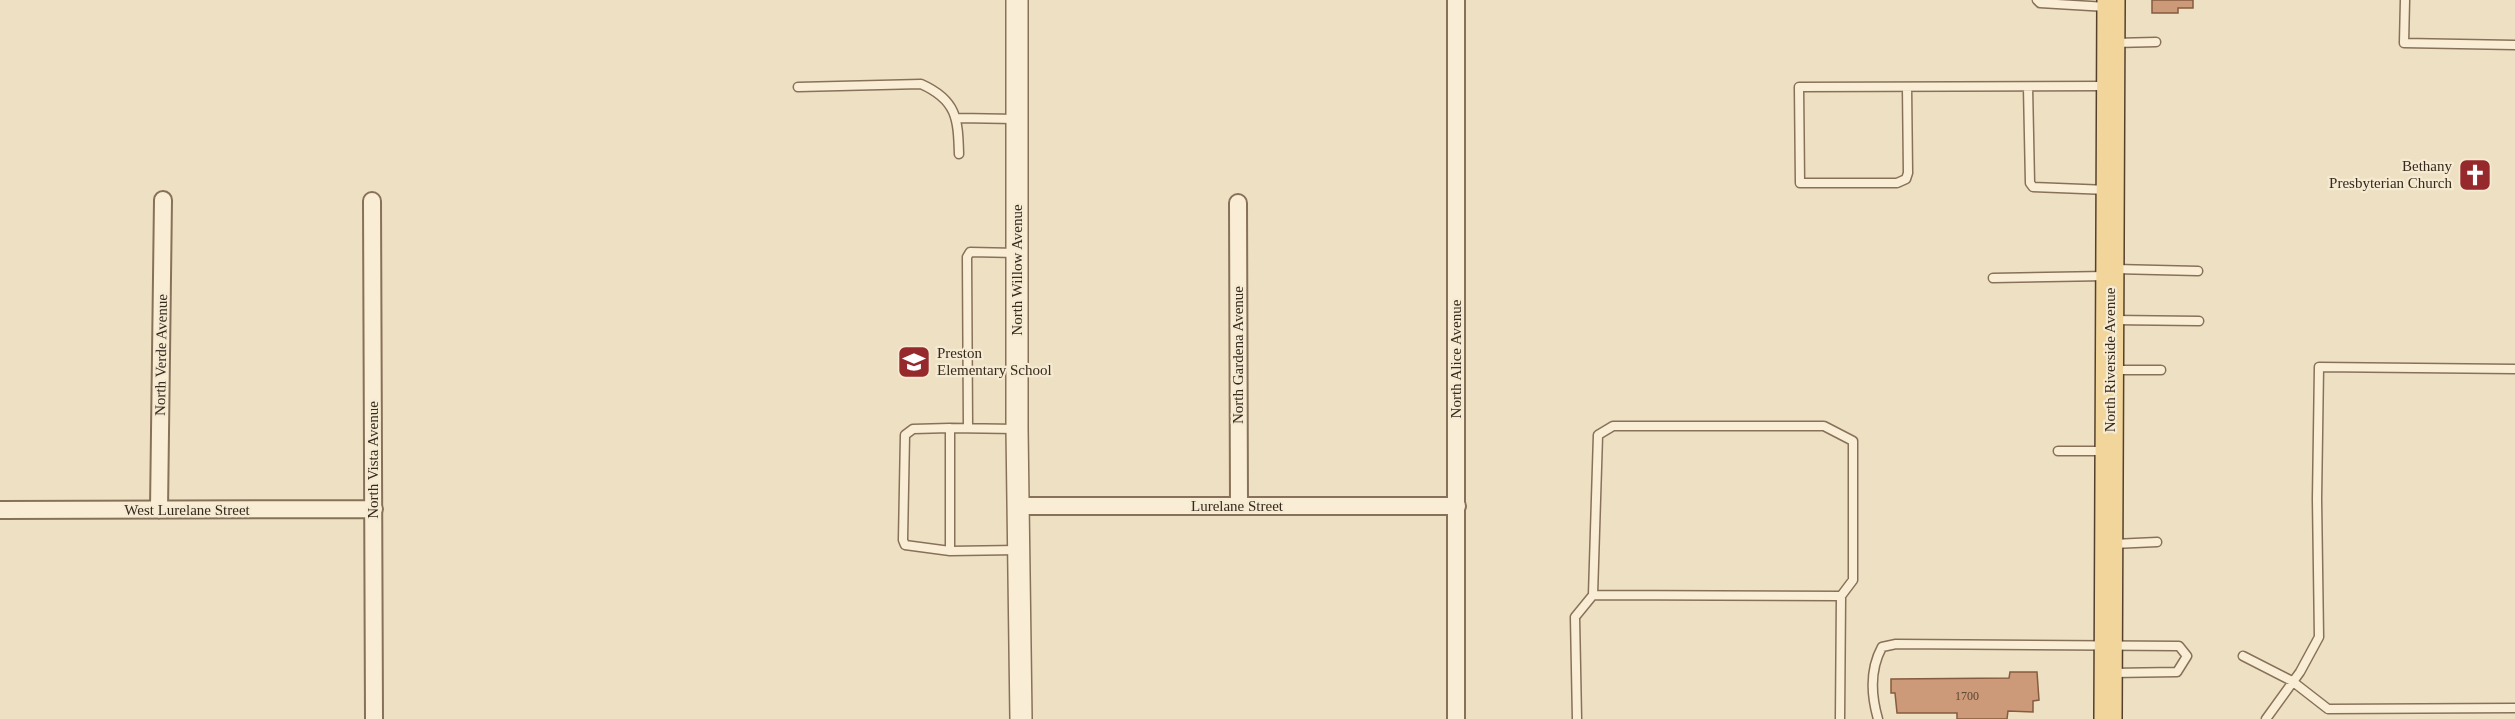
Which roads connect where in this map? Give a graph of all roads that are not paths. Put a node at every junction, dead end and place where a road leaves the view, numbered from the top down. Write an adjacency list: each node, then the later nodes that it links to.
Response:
1 (1017, 0): 14 (street, North Willow Avenue)
2 (1456, 0): 36 (street, North Alice Avenue)
3 (2037, 0): 5 (lane)
4 (2404, 0): 8 (lane)
5 (2111, 4): 7 (main road, North Riverside Avenue)
6 (2156, 42): 7 (lane)
7 (2111, 43): 9 (main road, North Riverside Avenue)
8 (2515, 45)
9 (2111, 86): 12 (lane); 16 (main road, North Riverside Avenue)
10 (798, 87): 13 (lane)
11 (1907, 87): 11 (lane); 12 (lane)
12 (2028, 87): 16 (lane)
13 (958, 118): 14 (lane); 15 (lane)
14 (1017, 119): 20 (street, North Willow Avenue)
15 (959, 154)
16 (2110, 190): 22 (main road, North Riverside Avenue)
17 (163, 200): 39 (street, North Verde Avenue)
18 (372, 201): 37 (street, North Vista Avenue)
19 (1238, 203): 35 (street, North Gardena Avenue)
20 (1017, 253): 30 (lane); 31 (street, North Willow Avenue)
21 (2198, 271): 22 (lane)
22 (2110, 272): 23 (lane); 24 (main road, North Riverside Avenue)
23 (1993, 278)
24 (2110, 320): 25 (lane); 27 (main road, North Riverside Avenue)
25 (2199, 321)
26 (2515, 369): 49 (lane)
27 (2109, 370): 28 (lane); 33 (main road, North Riverside Avenue)
28 (2161, 370)
29 (950, 428): 30 (lane); 43 (lane); 43 (lane)
30 (968, 428): 31 (lane)
31 (1017, 429): 34 (street, North Willow Avenue)
32 (2058, 451): 33 (lane)
33 (2109, 451): 41 (main road, North Riverside Avenue)
34 (1018, 506): 35 (street, Lurelane Street); 42 (street, North Willow Avenue)
35 (1239, 506): 36 (street, Lurelane Street)
36 (1456, 506): 53 (street, North Alice Avenue)
37 (374, 509): 39 (street, West Lurelane Street); 51 (street, North Vista Avenue)
38 (0, 510): 39 (street, West Lurelane Street)
39 (159, 510)
40 (2157, 542): 41 (lane)
41 (2109, 544): 46 (main road, North Riverside Avenue)
42 (1018, 550): 43 (lane); 52 (street, North Willow Avenue)
43 (950, 551)
44 (1593, 596): 45 (lane); 45 (lane); 54 (lane)
45 (1841, 596): 55 (lane)
46 (2108, 645): 48 (main road, North Riverside Avenue); 48 (lane); 56 (lane)
47 (2243, 657): 49 (lane)
48 (2108, 673): 57 (main road, North Riverside Avenue)
49 (2292, 681): 50 (lane); 58 (lane)
50 (2515, 708)
51 (374, 719)
52 (1021, 719)
53 (1456, 719)
54 (1577, 719)
55 (1839, 719)
56 (1878, 719)
57 (2108, 719)
58 (2265, 719)

